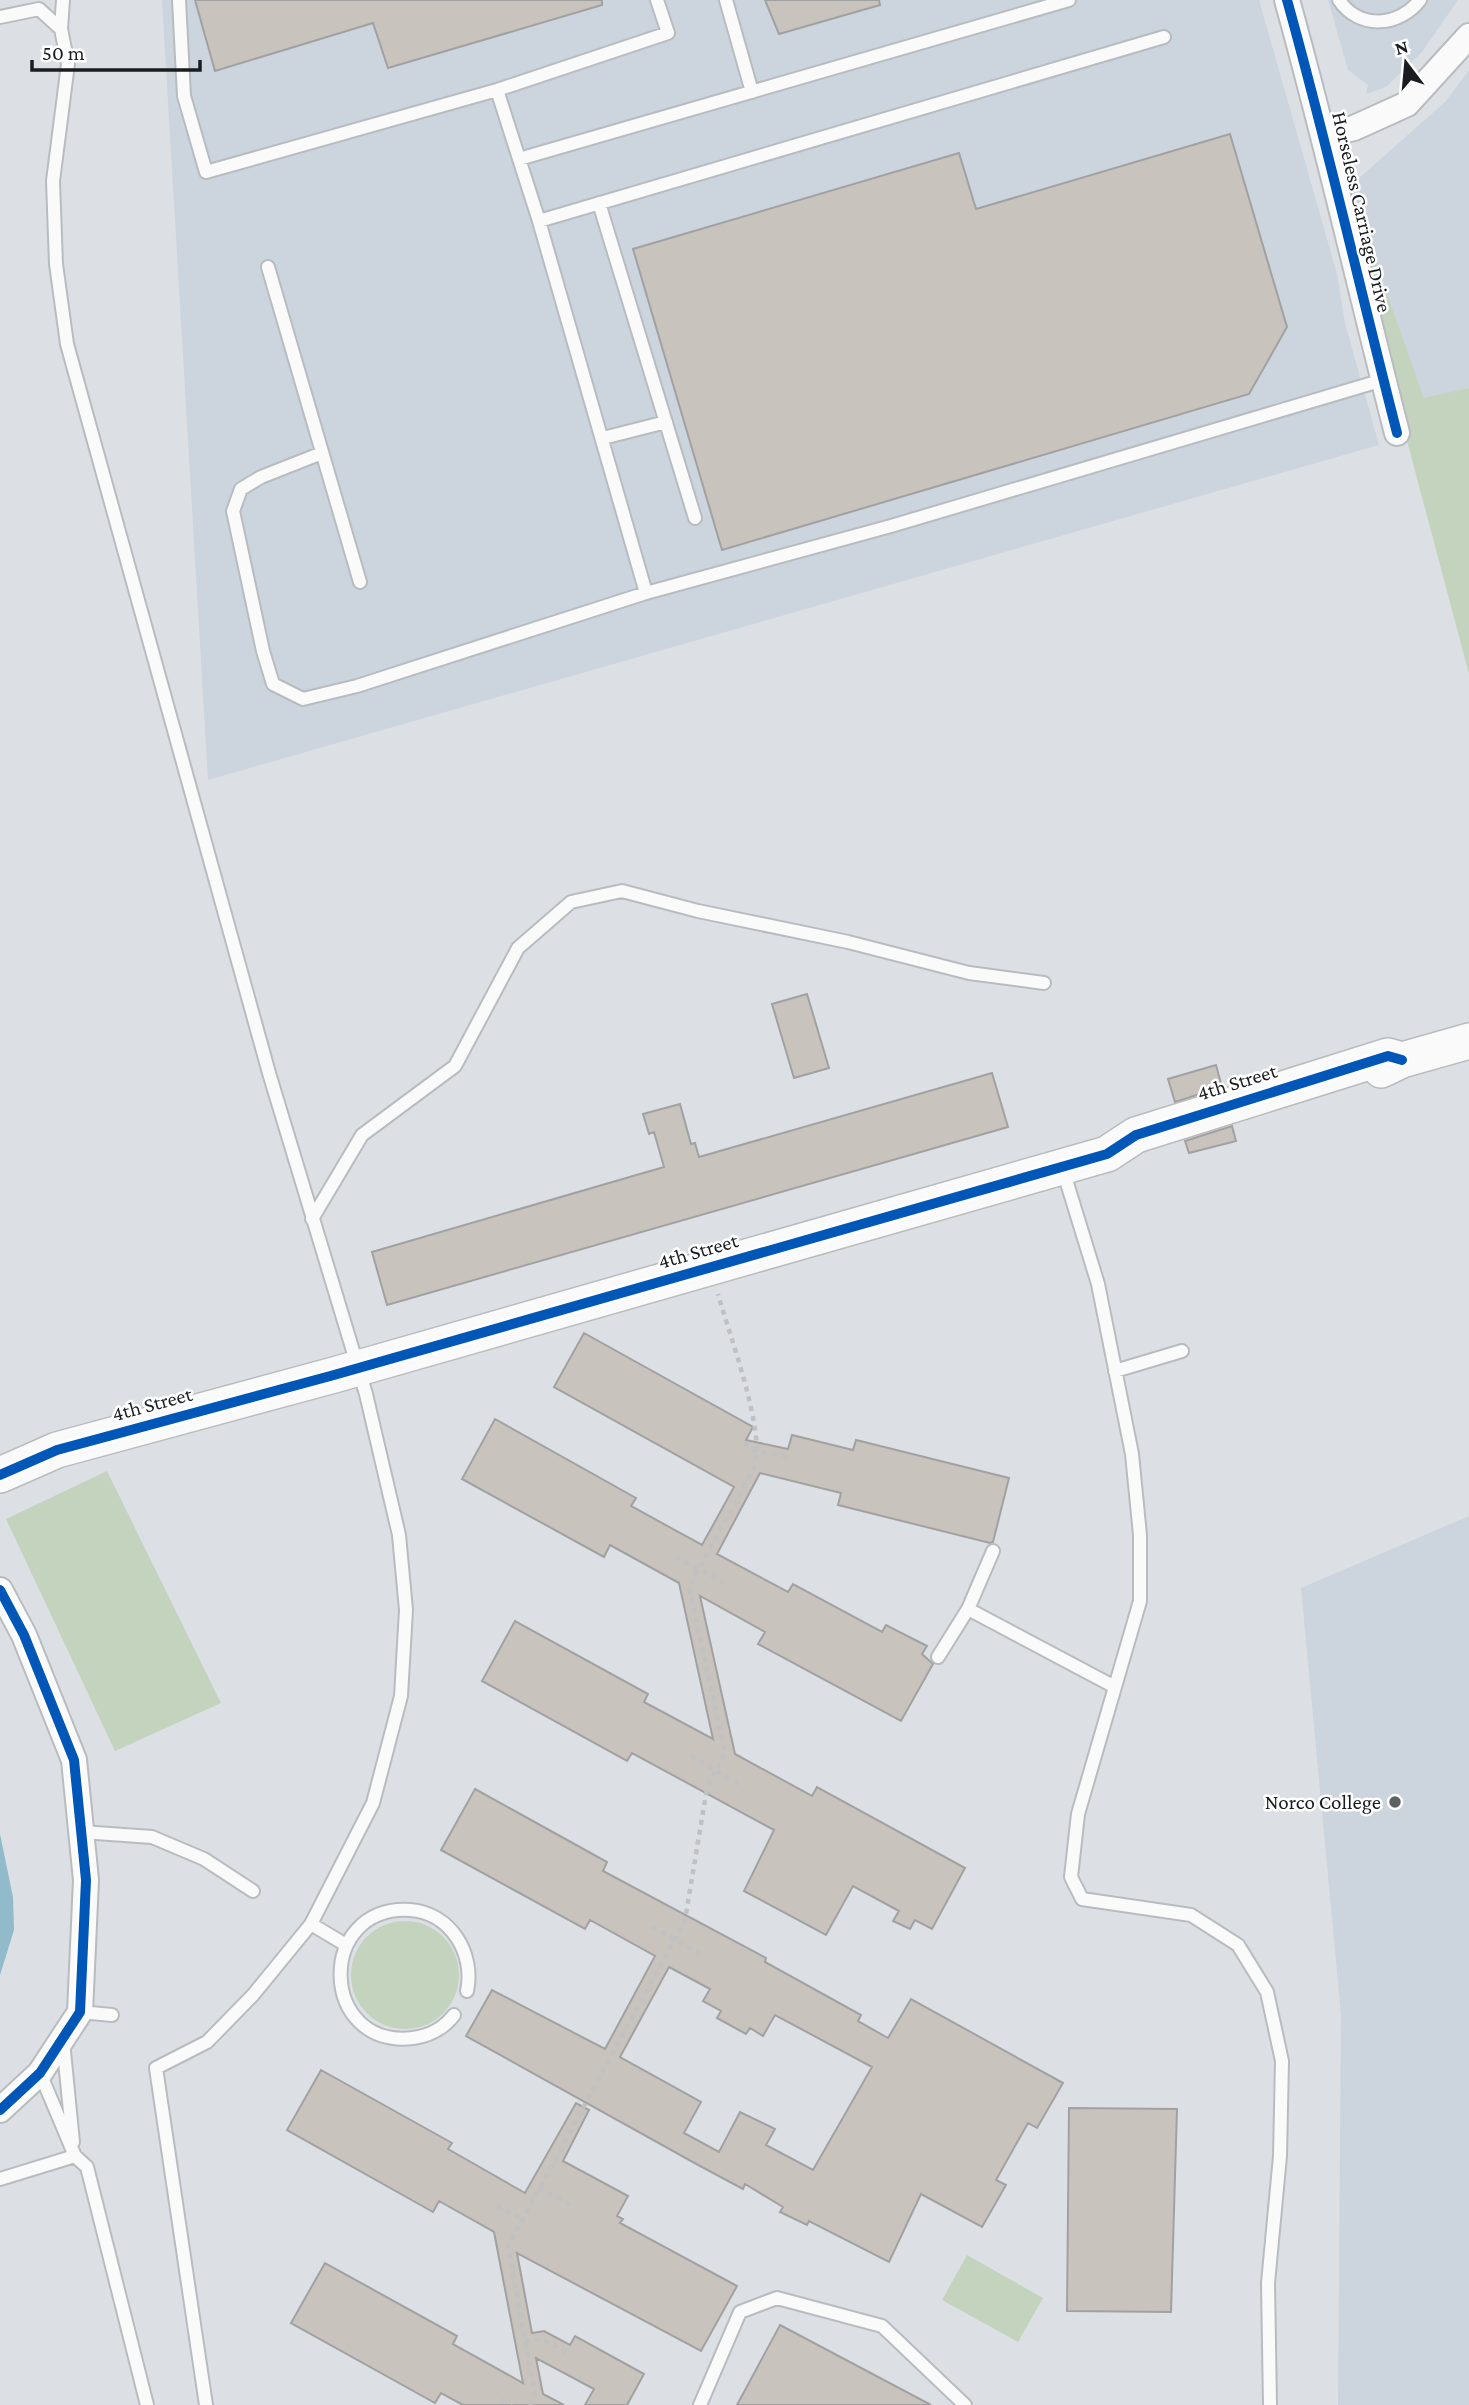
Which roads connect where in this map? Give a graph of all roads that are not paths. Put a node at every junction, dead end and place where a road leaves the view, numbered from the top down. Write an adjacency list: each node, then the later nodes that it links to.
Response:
1 (63, 0): 10 (lane)
2 (178, 0): 13 (lane)
3 (657, 0): 13 (lane)
4 (726, 0): 14 (lane)
5 (1069, 0): 14 (lane)
6 (1287, 0): 15 (street, Horseless Carriage Drive)
7 (1339, 0): 8 (lane)
8 (1420, 0)
9 (0, 17): 10 (lane)
10 (61, 29): 33 (lane)
11 (1469, 36): 15 (street)
12 (1164, 37): 17 (lane)
13 (497, 90): 16 (lane)
14 (752, 92): 16 (lane)
15 (1325, 135): 20 (street, Horseless Carriage Drive)
16 (519, 159): 18 (lane)
17 (599, 203): 18 (lane); 21 (lane)
18 (539, 221): 23 (lane)
19 (268, 267): 24 (lane)
20 (1383, 380): 22 (street, Horseless Carriage Drive); 27 (lane)
21 (666, 422): 23 (lane); 25 (lane)
22 (1396, 433)
23 (603, 438): 27 (lane)
24 (322, 453): 26 (lane); 27 (lane)
25 (695, 518)
26 (360, 582)
27 (646, 593)
28 (1044, 983): 33 (lane)
29 (1469, 1041): 30 (street)
30 (1395, 1058): 31 (street); 31 (street, 4th Street)
31 (1107, 1154): 32 (street, 4th Street)
32 (1062, 1167): 35 (street, 4th Street); 36 (lane)
33 (312, 1220): 35 (lane)
34 (1182, 1351): 36 (lane)
35 (358, 1368): 37 (street, 4th Street); 45 (lane)
36 (1115, 1371): 42 (lane)
37 (0, 1475)
38 (993, 1551): 40 (lane)
39 (0, 1590): 43 (street)
40 (968, 1609): 41 (lane); 42 (lane)
41 (938, 1657)
42 (1115, 1687): 60 (lane)
43 (82, 1832): 44 (lane); 48 (street)
44 (253, 1891)
45 (311, 1924): 46 (lane); 57 (lane)
46 (346, 1945): 47 (lane); 50 (lane)
47 (467, 1992)
48 (80, 2012): 49 (lane); 51 (street)
49 (112, 2015)
50 (454, 2015)
51 (63, 2038): 52 (street); 54 (lane)
52 (40, 2073): 53 (street); 54 (lane)
53 (0, 2110)
54 (75, 2156): 55 (lane); 56 (lane)
55 (0, 2179)
56 (147, 2405)
57 (206, 2405)
58 (699, 2405): 59 (lane)
59 (965, 2405)
60 (1270, 2405)

